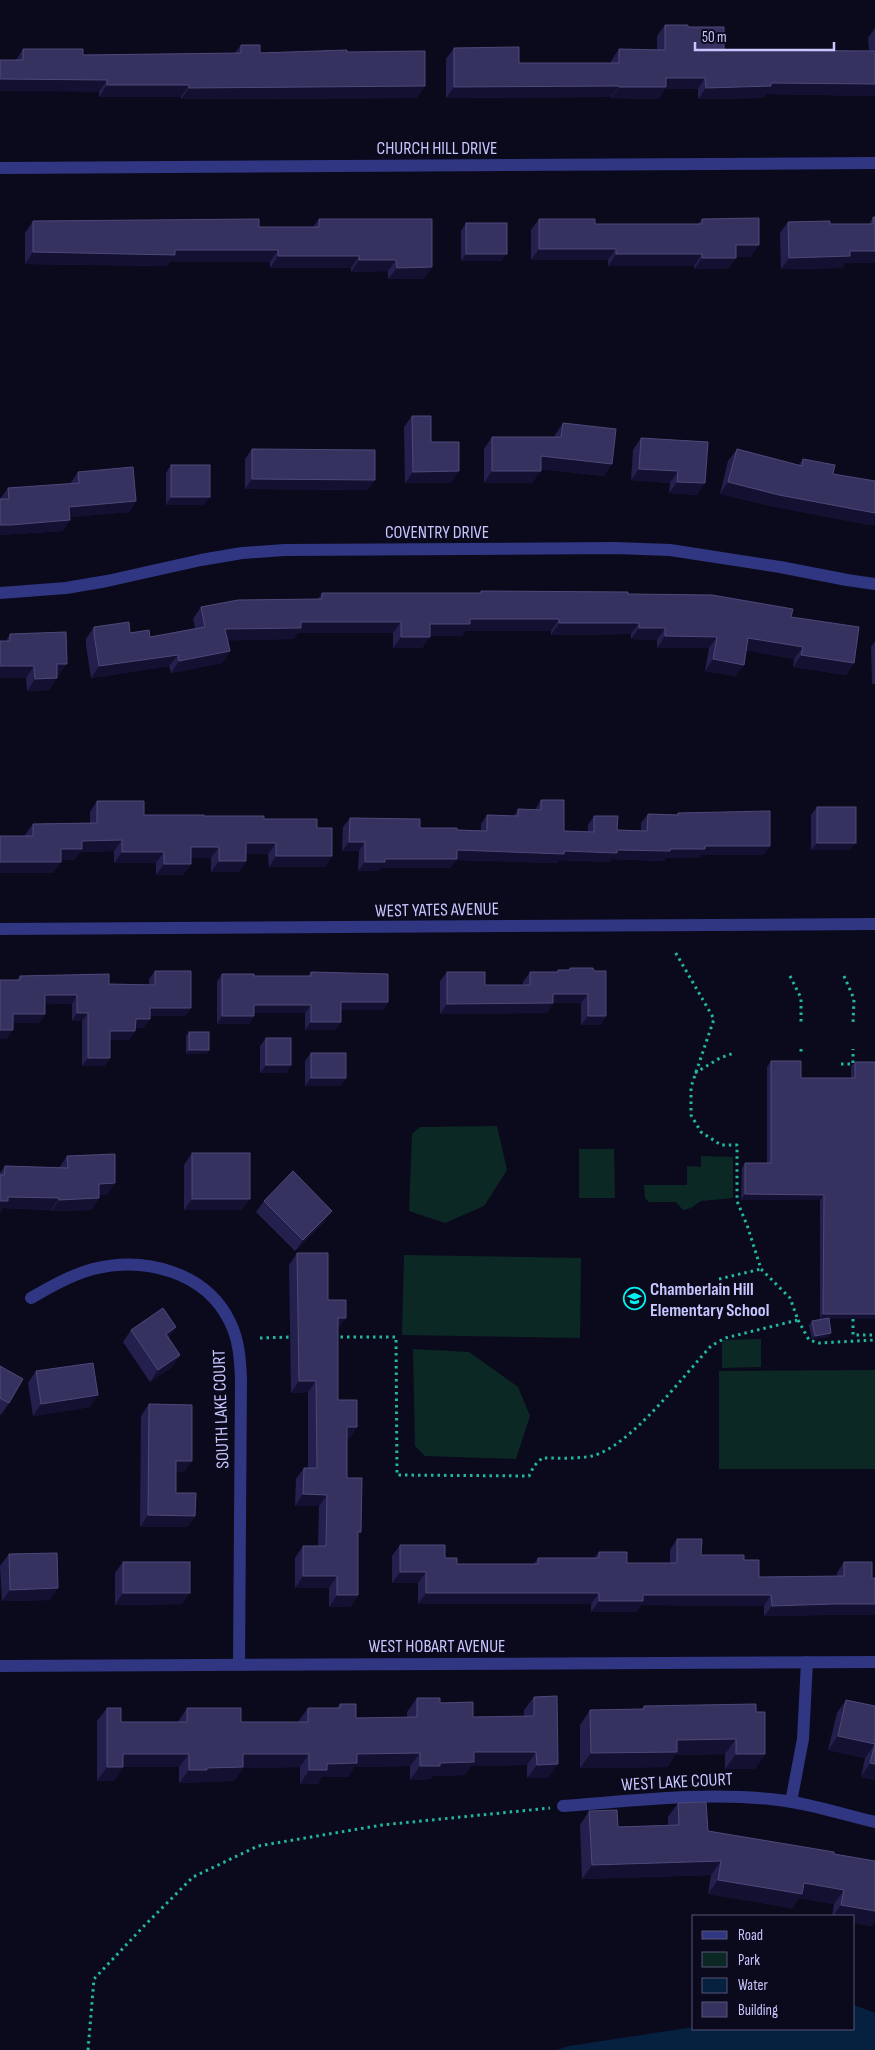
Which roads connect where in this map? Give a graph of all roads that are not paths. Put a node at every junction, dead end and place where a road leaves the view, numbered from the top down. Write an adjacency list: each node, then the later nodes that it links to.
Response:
1 (875, 163): 2 (street, CHURCH HILL DRIVE)
2 (0, 168)
3 (875, 584): 4 (street, COVENTRY DRIVE)
4 (0, 593)
5 (875, 924): 6 (street, WEST YATES AVENUE)
6 (0, 930)
7 (31, 1298): 10 (street, SOUTH LAKE COURT)
8 (808, 1662): 9 (street, WEST HOBART AVENUE); 10 (street, WEST HOBART AVENUE); 12 (street)
9 (875, 1662)
10 (239, 1664): 11 (street, WEST HOBART AVENUE)
11 (0, 1666)
12 (792, 1802): 13 (street, WEST LAKE COURT); 14 (street, WEST LAKE COURT)
13 (563, 1806)
14 (875, 1822)

